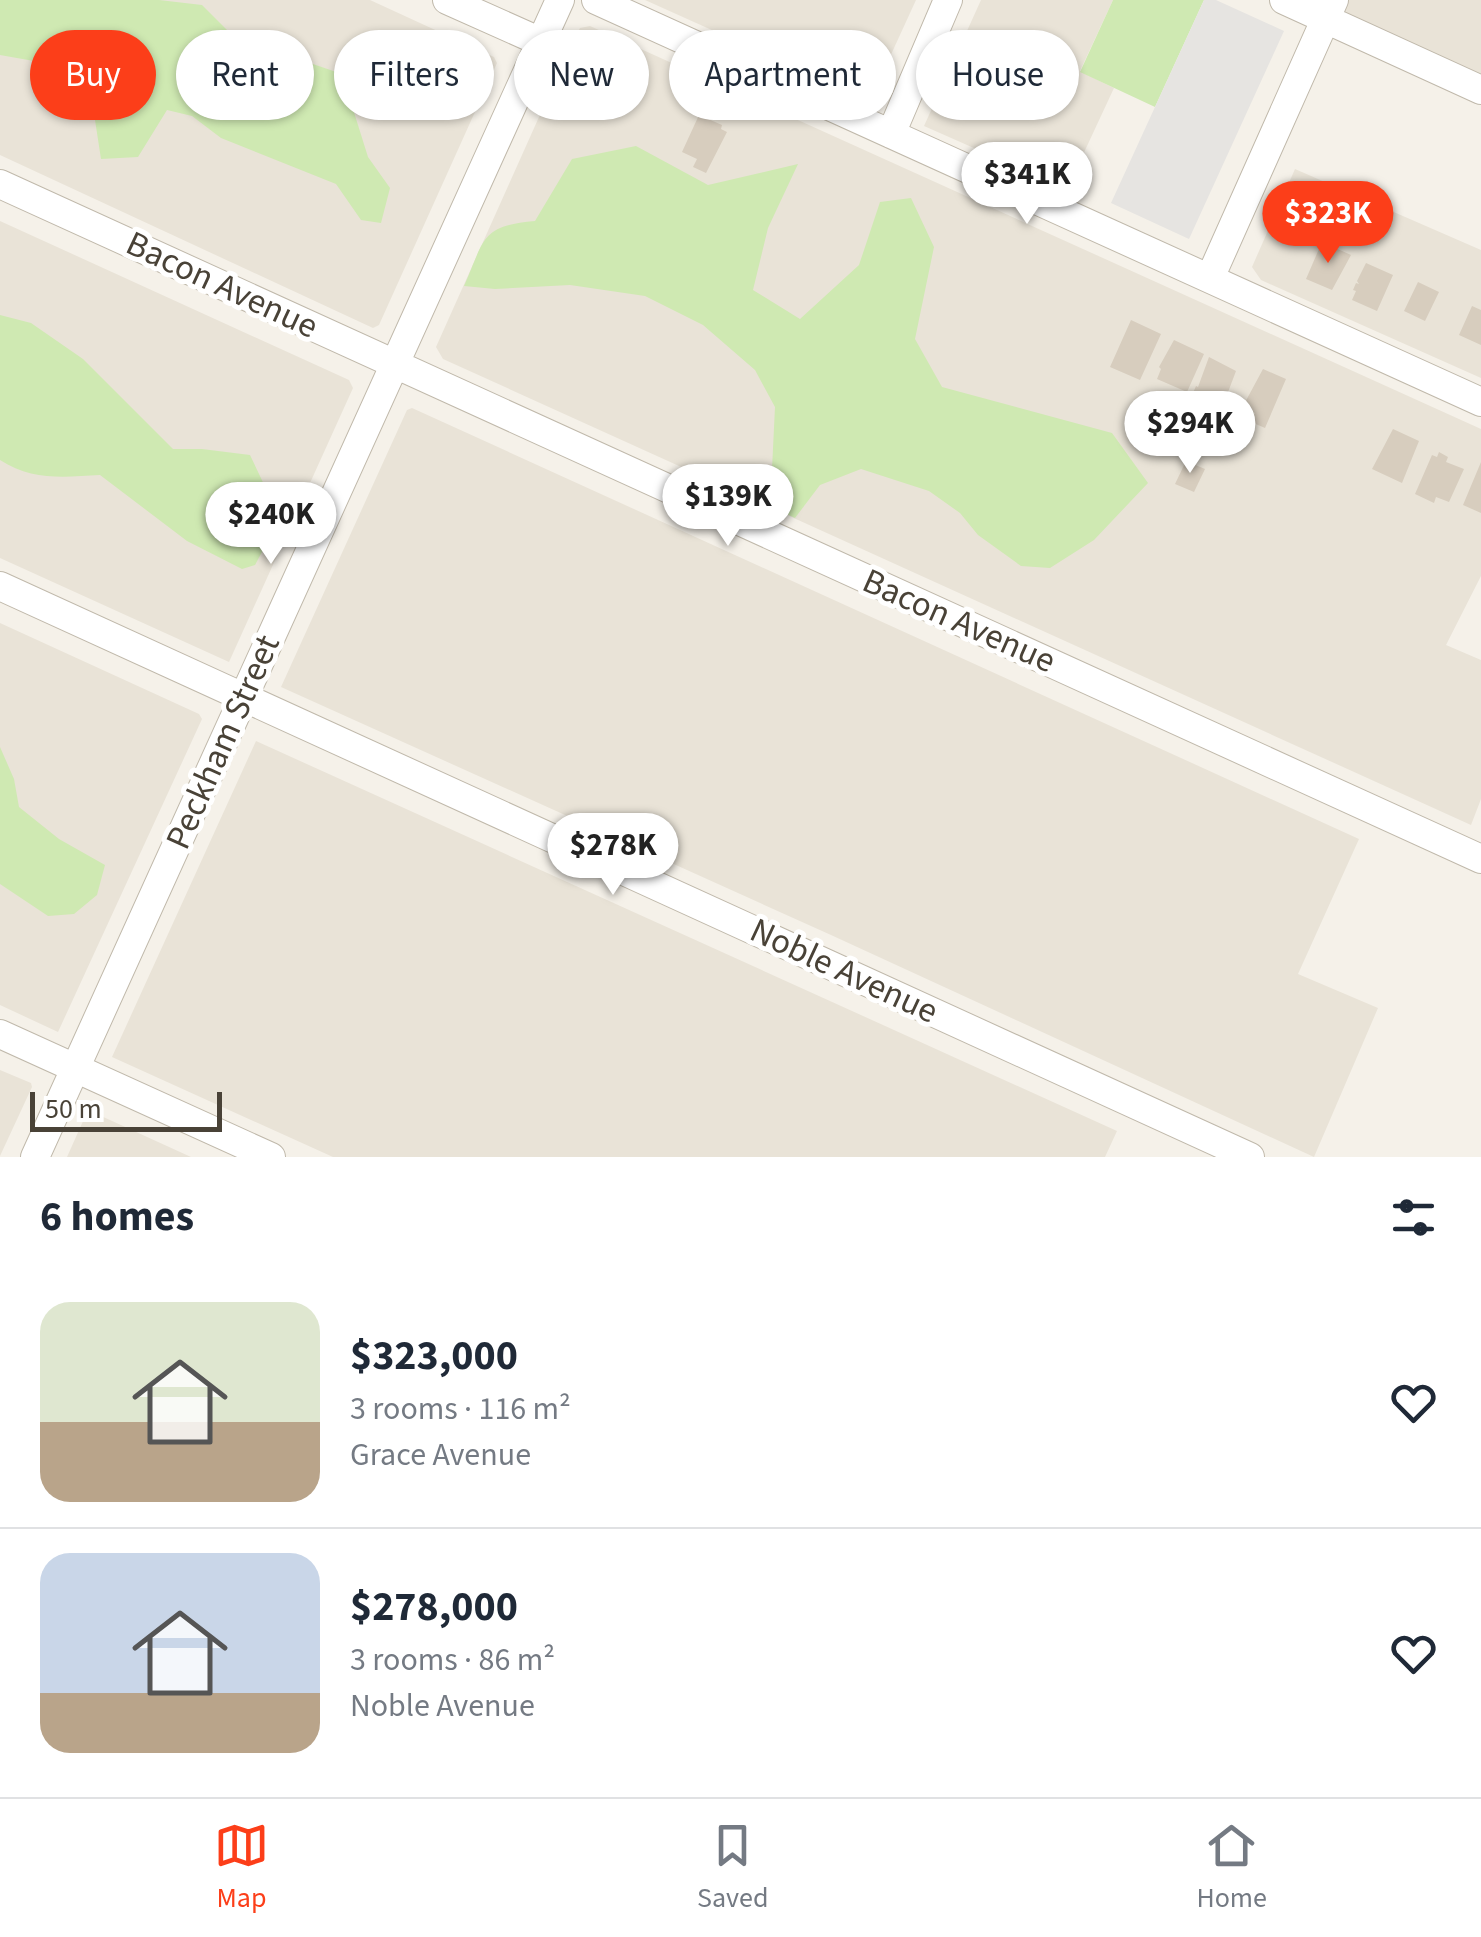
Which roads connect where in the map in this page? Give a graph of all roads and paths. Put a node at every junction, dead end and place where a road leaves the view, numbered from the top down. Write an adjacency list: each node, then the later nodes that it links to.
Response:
1 (447, 0): 7 (street)
2 (560, 0): 8 (street, Peckham Street)
3 (596, 0): 11 (street)
4 (948, 0): 11 (street)
5 (1284, 0): 6 (street)
6 (1330, 10): 9 (street); 13 (street)
7 (514, 30)
8 (546, 30)
9 (1481, 90)
10 (514, 102): 14 (street, Peckham Street)
11 (891, 134): 13 (street)
12 (0, 184): 14 (street, Bacon Avenue)
13 (1210, 278): 15 (street)
14 (395, 365): 17 (street, Peckham Street); 18 (street, Bacon Avenue)
15 (1481, 402)
16 (0, 586): 17 (street, Noble Avenue)
17 (243, 697): 20 (street, Peckham Street); 23 (street, Noble Avenue)
18 (1481, 859)
19 (0, 1034): 20 (street)
20 (76, 1068): 21 (street, Peckham Street); 22 (street)
21 (35, 1157)
22 (271, 1157)
23 (1250, 1157)

